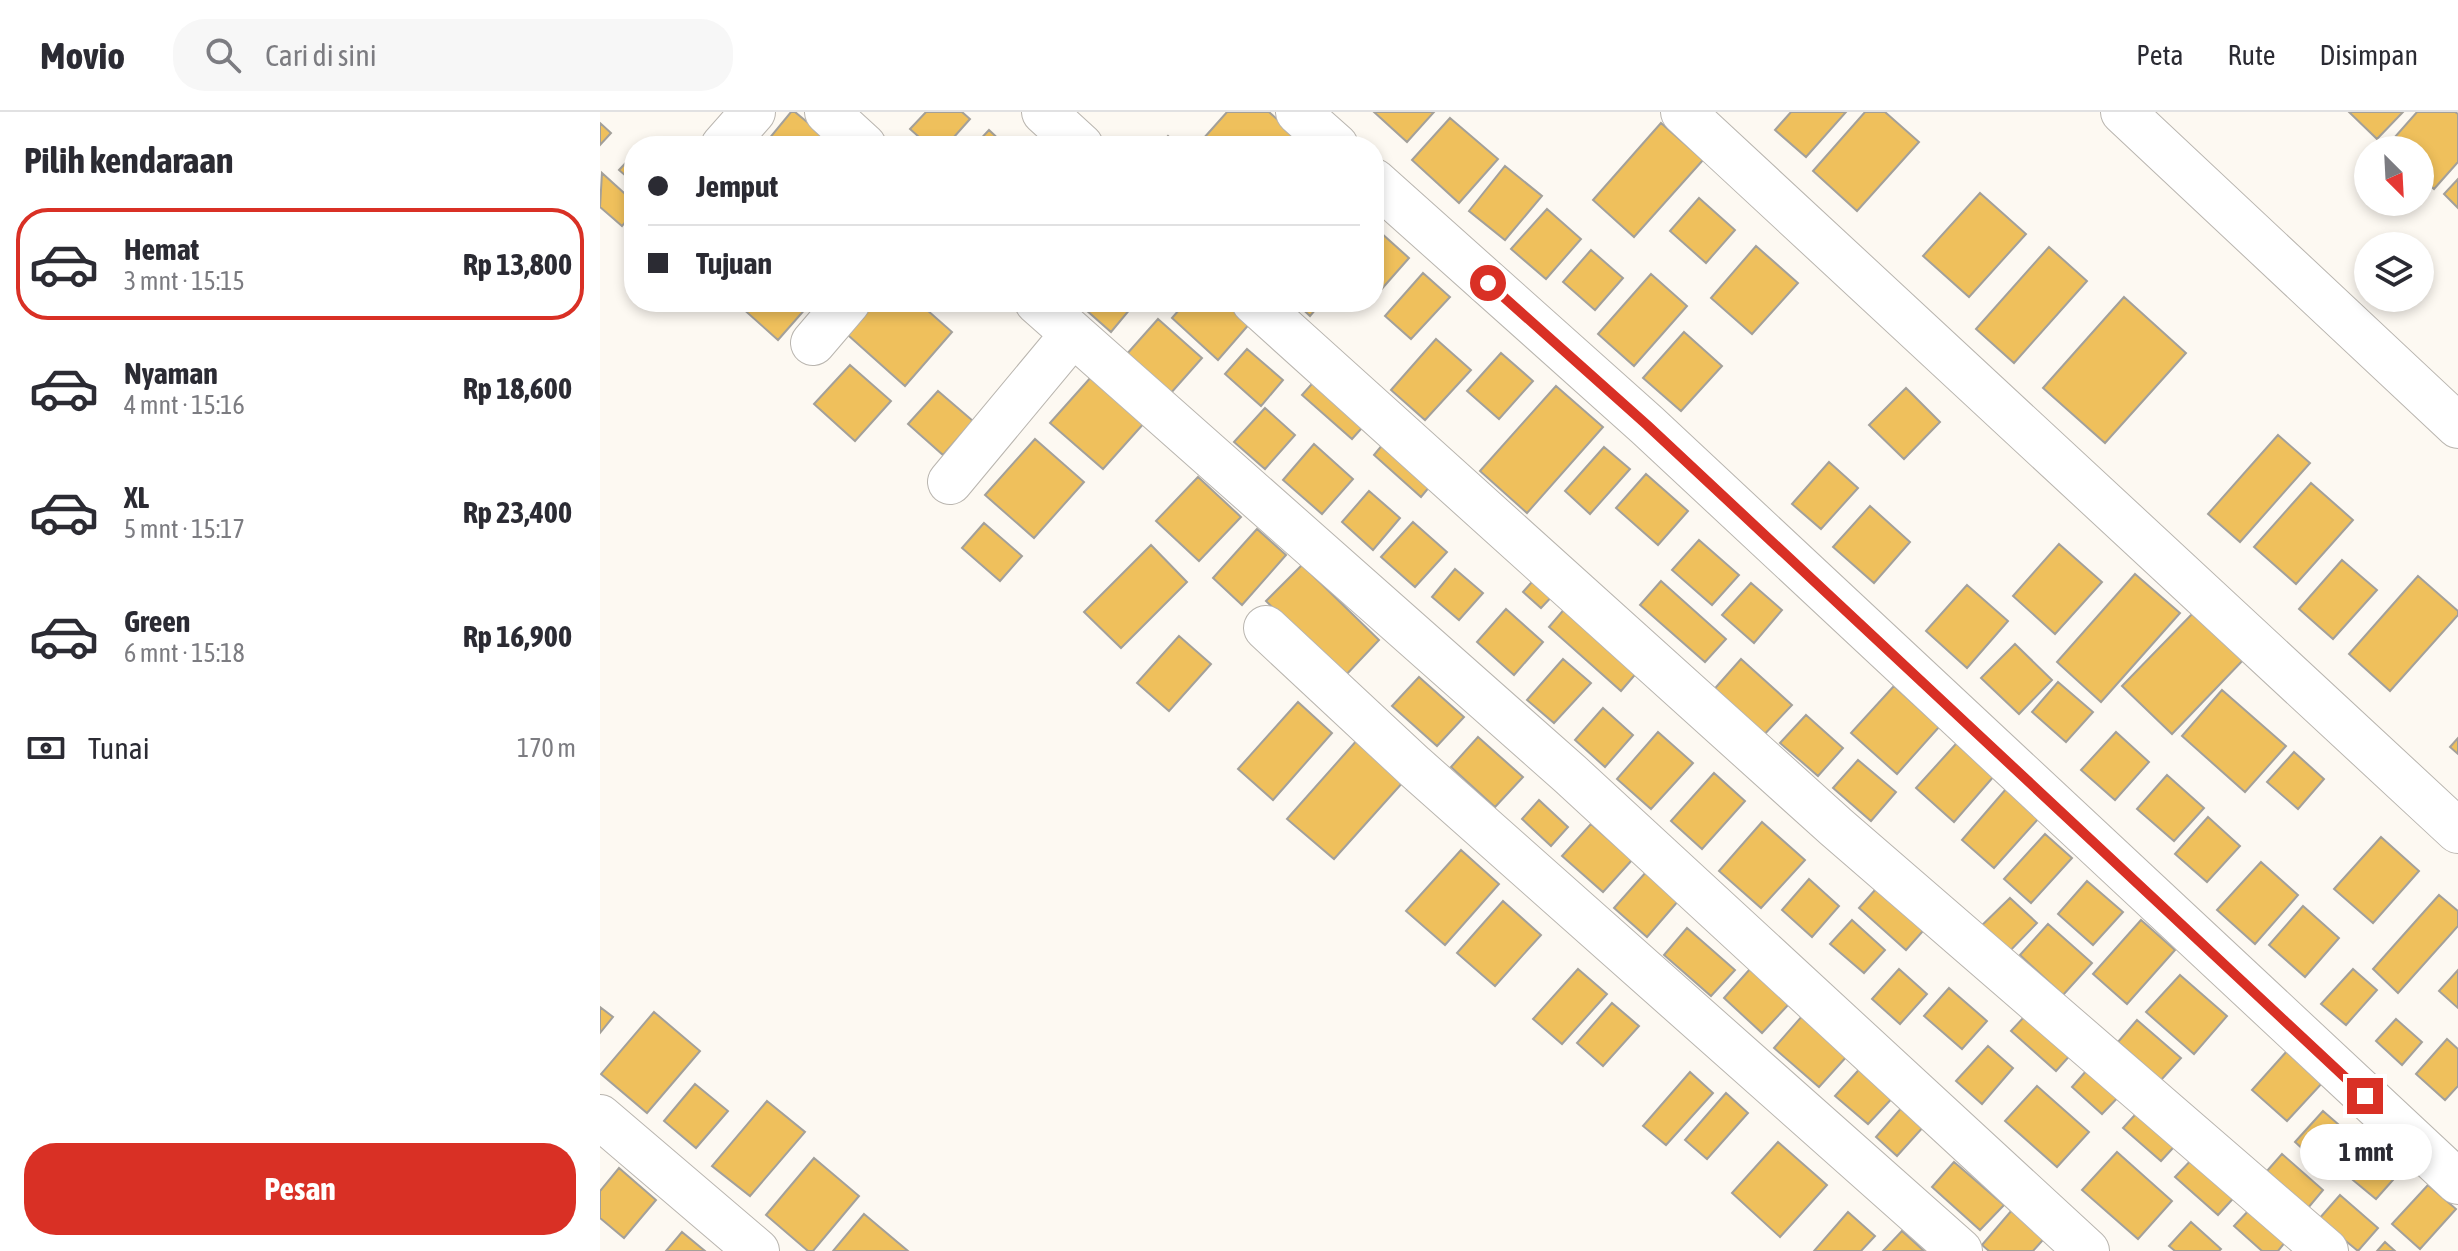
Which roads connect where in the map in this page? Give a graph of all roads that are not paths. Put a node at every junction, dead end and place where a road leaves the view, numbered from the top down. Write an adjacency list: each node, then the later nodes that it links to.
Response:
1 (753, 112): 7 (street)
2 (827, 112): 8 (street)
3 (1044, 112): 9 (street)
4 (1298, 112): 10 (street)
5 (1683, 112): 20 (street)
6 (2123, 112): 17 (street)
7 (732, 136)
8 (853, 136)
9 (1070, 136)
10 (1325, 136)
11 (1384, 190): 22 (street)
12 (839, 312): 16 (street)
13 (1048, 312): 15 (street)
14 (1265, 312): 26 (street)
15 (1073, 334): 18 (street); 25 (street)
16 (813, 343)
17 (2458, 426)
18 (950, 482)
19 (1266, 628): 24 (street)
20 (2458, 831)
21 (600, 1117): 23 (street)
22 (2458, 1182)
23 (757, 1251)
24 (1960, 1251)
25 (2087, 1251)
26 (2326, 1251)

